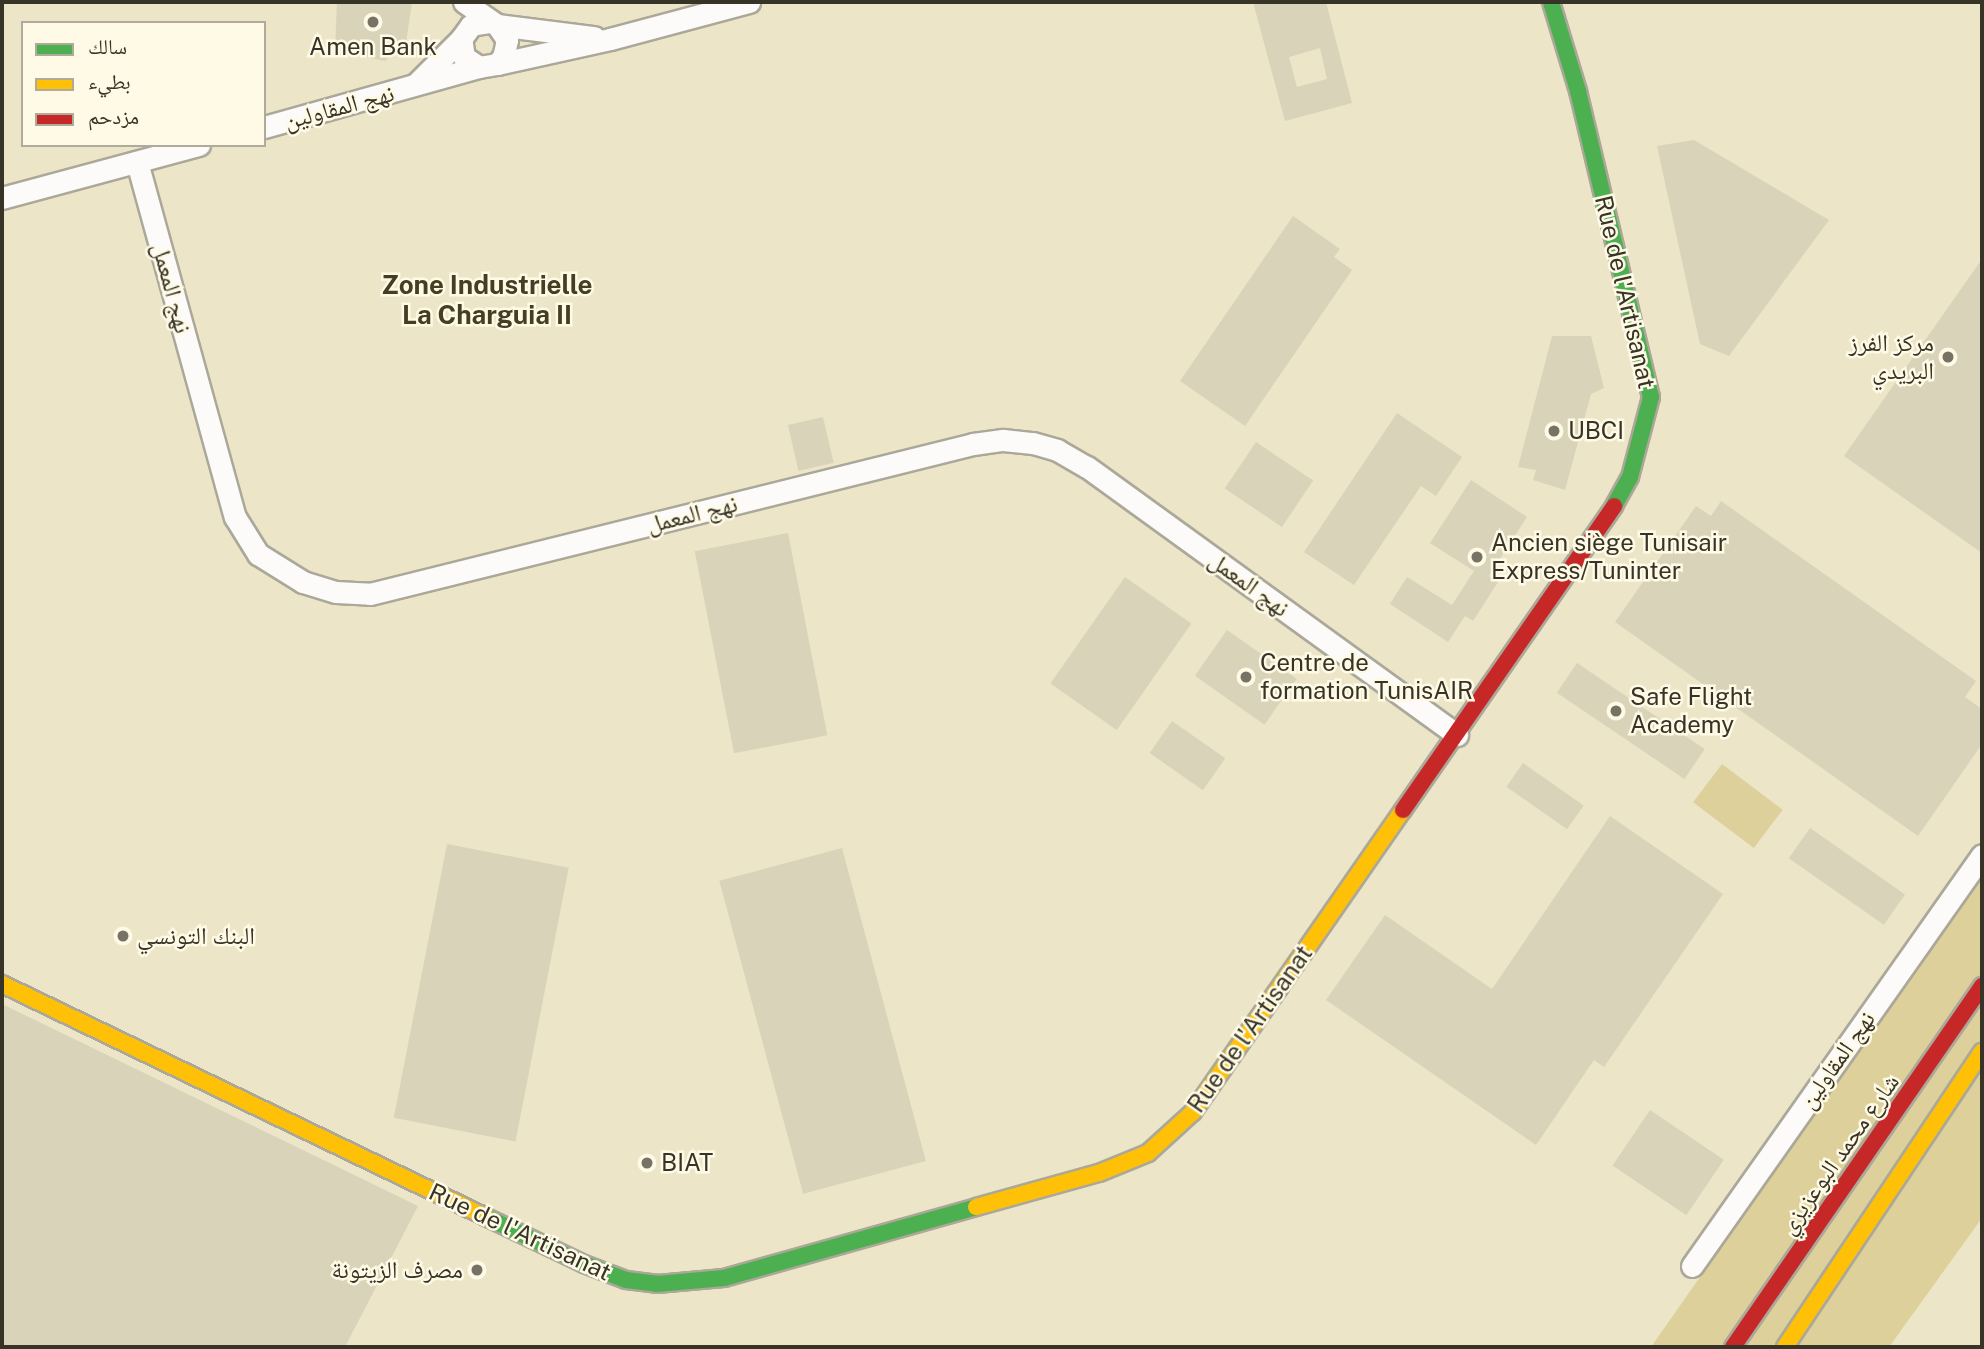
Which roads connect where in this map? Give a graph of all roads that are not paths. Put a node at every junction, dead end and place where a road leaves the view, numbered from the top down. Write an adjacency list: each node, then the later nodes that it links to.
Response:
1 (453, 2): 6 (street)
2 (464, 2): 5 (street)
3 (749, 2): 7 (street, نهج المقاولين)
4 (1551, 2): 14 (main road, Rue de l'Artisanat)
5 (493, 23): 6 (street); 7 (street, نهج المقاولين); 8 (street)
6 (463, 35): 8 (street); 9 (street, نهج المقاولين)
7 (610, 39): 8 (street, نهج المقاولين)
8 (488, 66): 9 (street, نهج المقاولين)
9 (414, 86): 10 (street, نهج المقاولين)
10 (266, 126)
11 (192, 147): 12 (street)
12 (137, 162): 13 (street); 14 (street, نهج المعمل)
13 (2, 198)
14 (1457, 734): 18 (main road, Rue de l'Artisanat)
15 (1982, 855): 20 (street, نهج المقاولين)
16 (2, 984): 18 (main road, Rue de l'Artisanat)
17 (1982, 986): 21 (main road, شارع محمد البوعزيزي)
18 (11, 993)
19 (1982, 1052): 22 (main road)
20 (1692, 1266)
21 (1733, 1347)
22 (1785, 1347)

